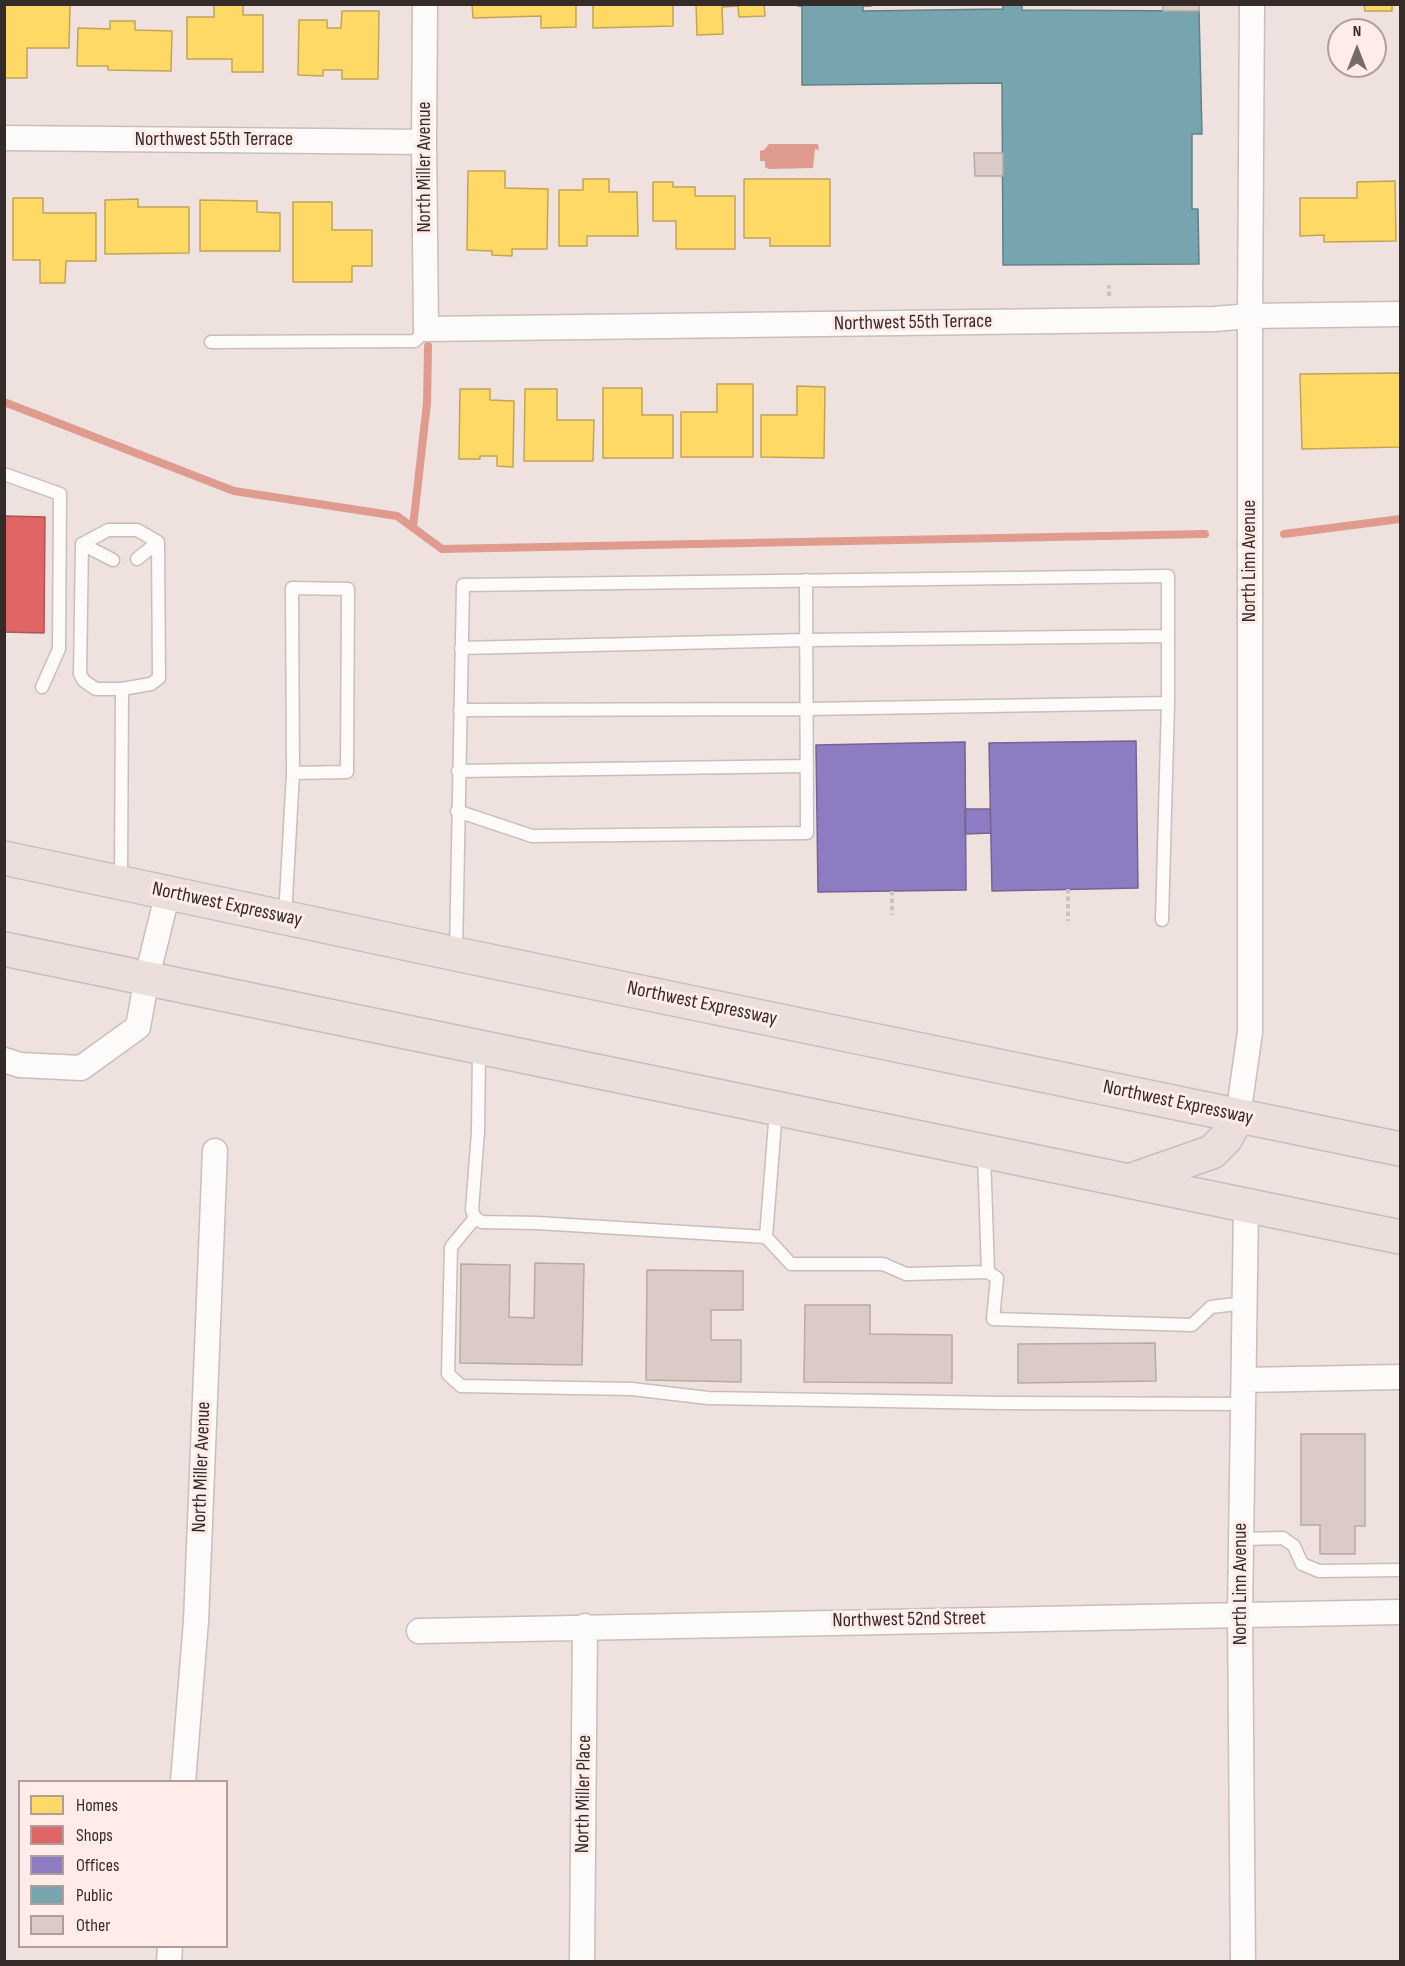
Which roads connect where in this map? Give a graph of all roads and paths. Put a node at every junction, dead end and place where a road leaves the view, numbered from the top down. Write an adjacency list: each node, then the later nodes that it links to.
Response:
1 (424, 4): 4 (street, North Miller Avenue)
2 (1252, 4): 8 (street, North Linn Avenue)
3 (4, 138): 4 (street, Northwest 55th Terrace)
4 (424, 142): 9 (street, North Miller Avenue)
5 (1109, 285): 6 (path)
6 (1109, 296)
7 (1401, 314): 8 (street, Northwest 55th Terrace)
8 (1250, 316): 9 (street, Northwest 55th Terrace); 44 (street, North Linn Avenue)
9 (426, 329): 10 (lane)
10 (211, 342)
11 (4, 474): 20 (lane)
12 (158, 542): 13 (lane); 14 (lane); 21 (lane)
13 (82, 544): 15 (lane); 21 (lane)
14 (137, 559)
15 (112, 560)
16 (806, 580): 17 (lane); 18 (lane); 19 (lane)
17 (1168, 636): 18 (lane); 22 (lane)
18 (806, 640): 19 (lane); 23 (lane)
19 (461, 648): 24 (lane)
20 (42, 687)
21 (122, 689): 30 (lane)
22 (1168, 703): 23 (lane); 36 (lane)
23 (807, 709): 24 (lane); 25 (lane)
24 (459, 710): 26 (lane)
25 (807, 766): 26 (lane); 28 (lane)
26 (458, 771): 28 (lane)
27 (292, 773): 27 (lane); 35 (lane)
28 (457, 811): 39 (lane)
29 (4, 858): 30 (highway, Northwest Expressway)
30 (122, 883): 33 (highway, Northwest Expressway)
31 (1068, 889): 37 (path)
32 (892, 891): 34 (path)
33 (168, 892): 35 (highway, Northwest Expressway); 40 (street)
34 (892, 915)
35 (285, 916): 39 (highway, Northwest Expressway)
36 (1162, 920)
37 (1068, 921)
38 (4, 948): 40 (highway)
39 (456, 954): 44 (highway, Northwest Expressway)
40 (147, 977): 41 (highway); 42 (street)
41 (479, 1046): 43 (highway); 50 (lane)
42 (4, 1060)
43 (776, 1108): 47 (highway); 51 (lane)
44 (1238, 1116): 45 (highway, Northwest Expressway); 48 (highway)
45 (1401, 1149)
46 (215, 1151): 64 (street, North Miller Avenue)
47 (984, 1152): 48 (highway); 53 (lane)
48 (1128, 1182): 49 (highway)
49 (1246, 1206): 52 (highway); 54 (street, North Linn Avenue)
50 (475, 1218): 51 (lane); 57 (lane)
51 (766, 1237): 53 (lane)
52 (1401, 1237)
53 (988, 1272): 54 (lane)
54 (1245, 1303): 56 (street, North Linn Avenue)
55 (1401, 1377): 56 (street)
56 (1244, 1380): 57 (street, North Linn Avenue)
57 (1243, 1404): 58 (street, North Linn Avenue)
58 (1242, 1539): 59 (lane); 61 (street, North Linn Avenue)
59 (1401, 1570)
60 (1401, 1612): 61 (street, Northwest 52nd Street)
61 (1240, 1614): 62 (street, Northwest 52nd Street); 66 (street, North Linn Avenue)
62 (585, 1626): 63 (street, Northwest 52nd Street); 65 (street, North Miller Place)
63 (418, 1631)
64 (183, 1780)
65 (582, 1962)
66 (1242, 1962)

